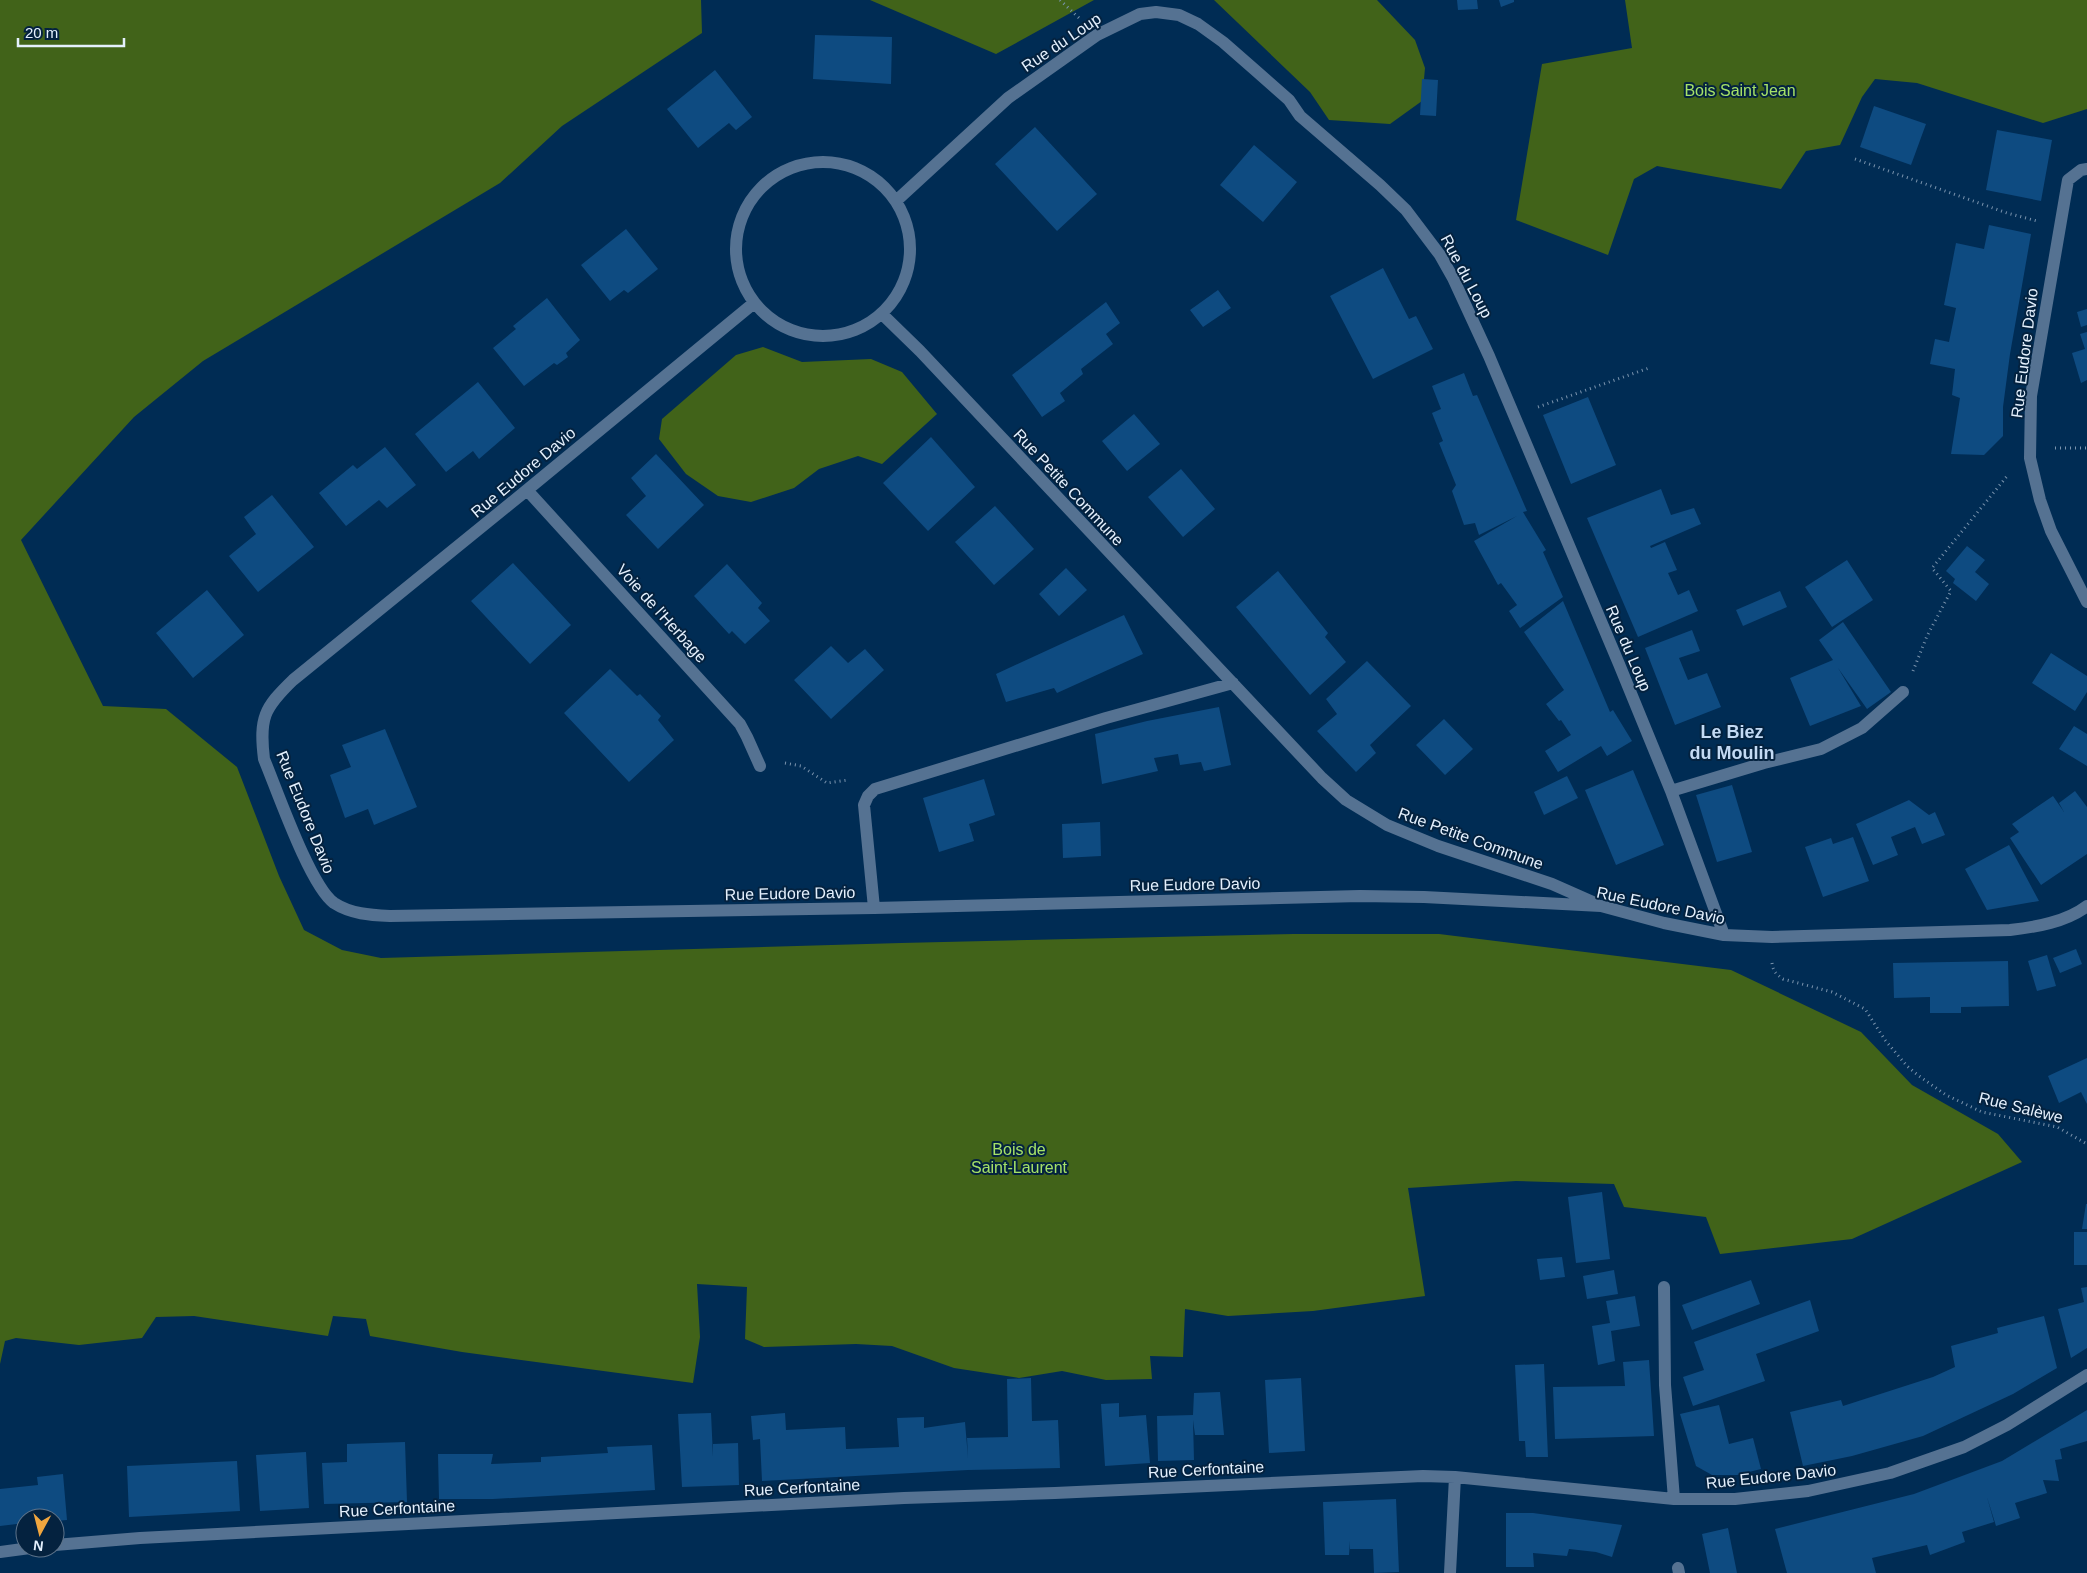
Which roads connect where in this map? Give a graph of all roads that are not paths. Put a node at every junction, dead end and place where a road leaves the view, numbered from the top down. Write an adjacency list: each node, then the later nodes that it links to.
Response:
1 (2087, 169): 6 (street, Rue Eudore Davio)
2 (896, 201): 3 (street); 4 (street); 10 (street, Rue du Loup)
3 (754, 303): 4 (street); 5 (street, Rue Eudore Davio)
4 (882, 314): 7 (street, Rue Petite Commune)
5 (528, 490): 9 (street, Voie de l'Herbage); 13 (street, Rue Eudore Davio)
6 (2087, 602)
7 (1233, 683): 11 (street, Rue Petite Commune); 13 (street)
8 (1904, 692): 10 (street)
9 (760, 766)
10 (1671, 791): 14 (street, Rue du Loup)
11 (1601, 906): 13 (street, Rue Eudore Davio); 14 (street, Rue Eudore Davio)
12 (2087, 906): 14 (street, Rue Eudore Davio)
13 (874, 908)
14 (1724, 936)
15 (1664, 1287): 18 (street)
16 (2087, 1375): 18 (street, Rue Eudore Davio)
17 (1455, 1477): 18 (street, Rue Eudore Davio); 19 (street, Rue Cerfontaine); 22 (street)
18 (1674, 1500)
19 (65, 1544)
20 (15, 1550): 21 (street)
21 (0, 1552)
22 (1450, 1573)

